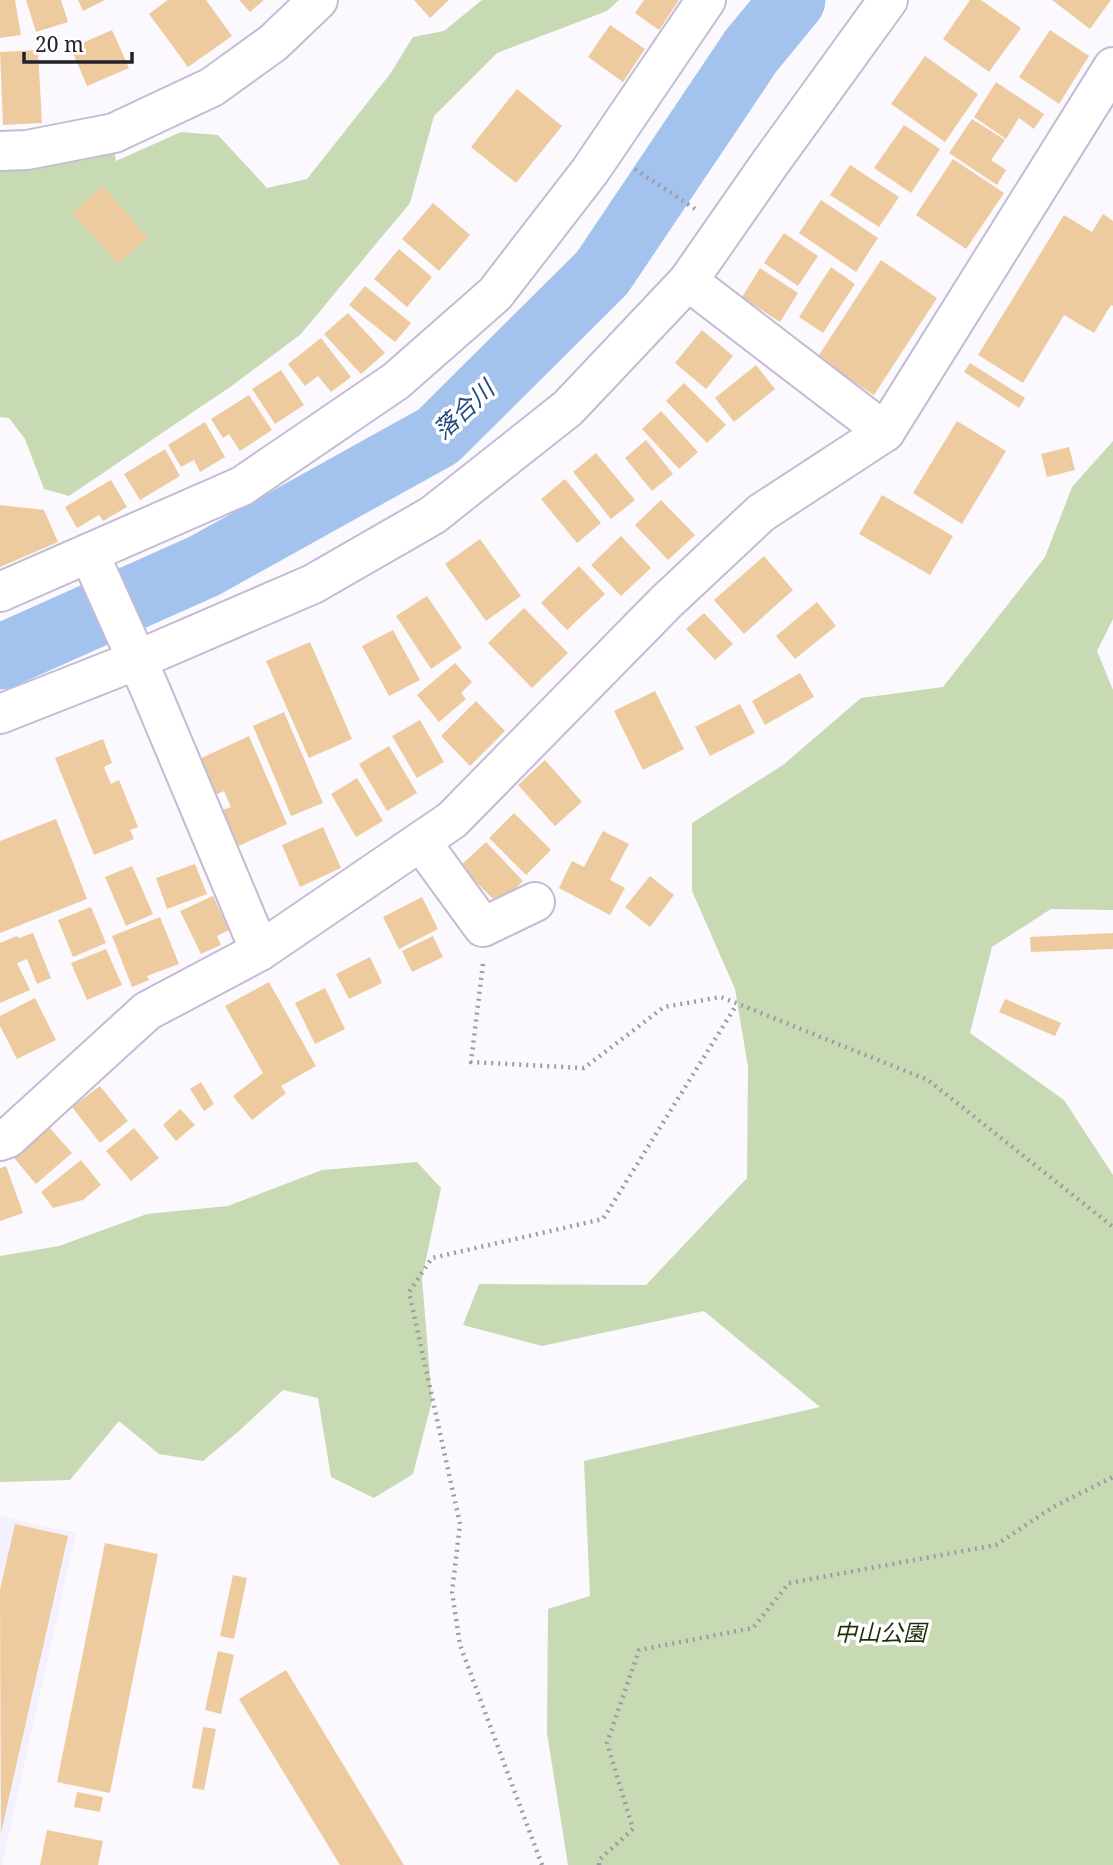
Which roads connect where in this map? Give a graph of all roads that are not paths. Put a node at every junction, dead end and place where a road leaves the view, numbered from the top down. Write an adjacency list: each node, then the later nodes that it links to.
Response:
1 (318, 0): 5 (street)
2 (706, 0): 8 (street)
3 (888, 0): 6 (street)
4 (1113, 66): 7 (street)
5 (0, 151)
6 (688, 281): 7 (street); 10 (street)
7 (885, 432): 12 (street)
8 (93, 562): 9 (street); 10 (street)
9 (0, 592)
10 (131, 648): 11 (street); 14 (street)
11 (0, 714)
12 (421, 842): 13 (street); 14 (street)
13 (535, 902)
14 (260, 951): 15 (street)
15 (0, 1141)

